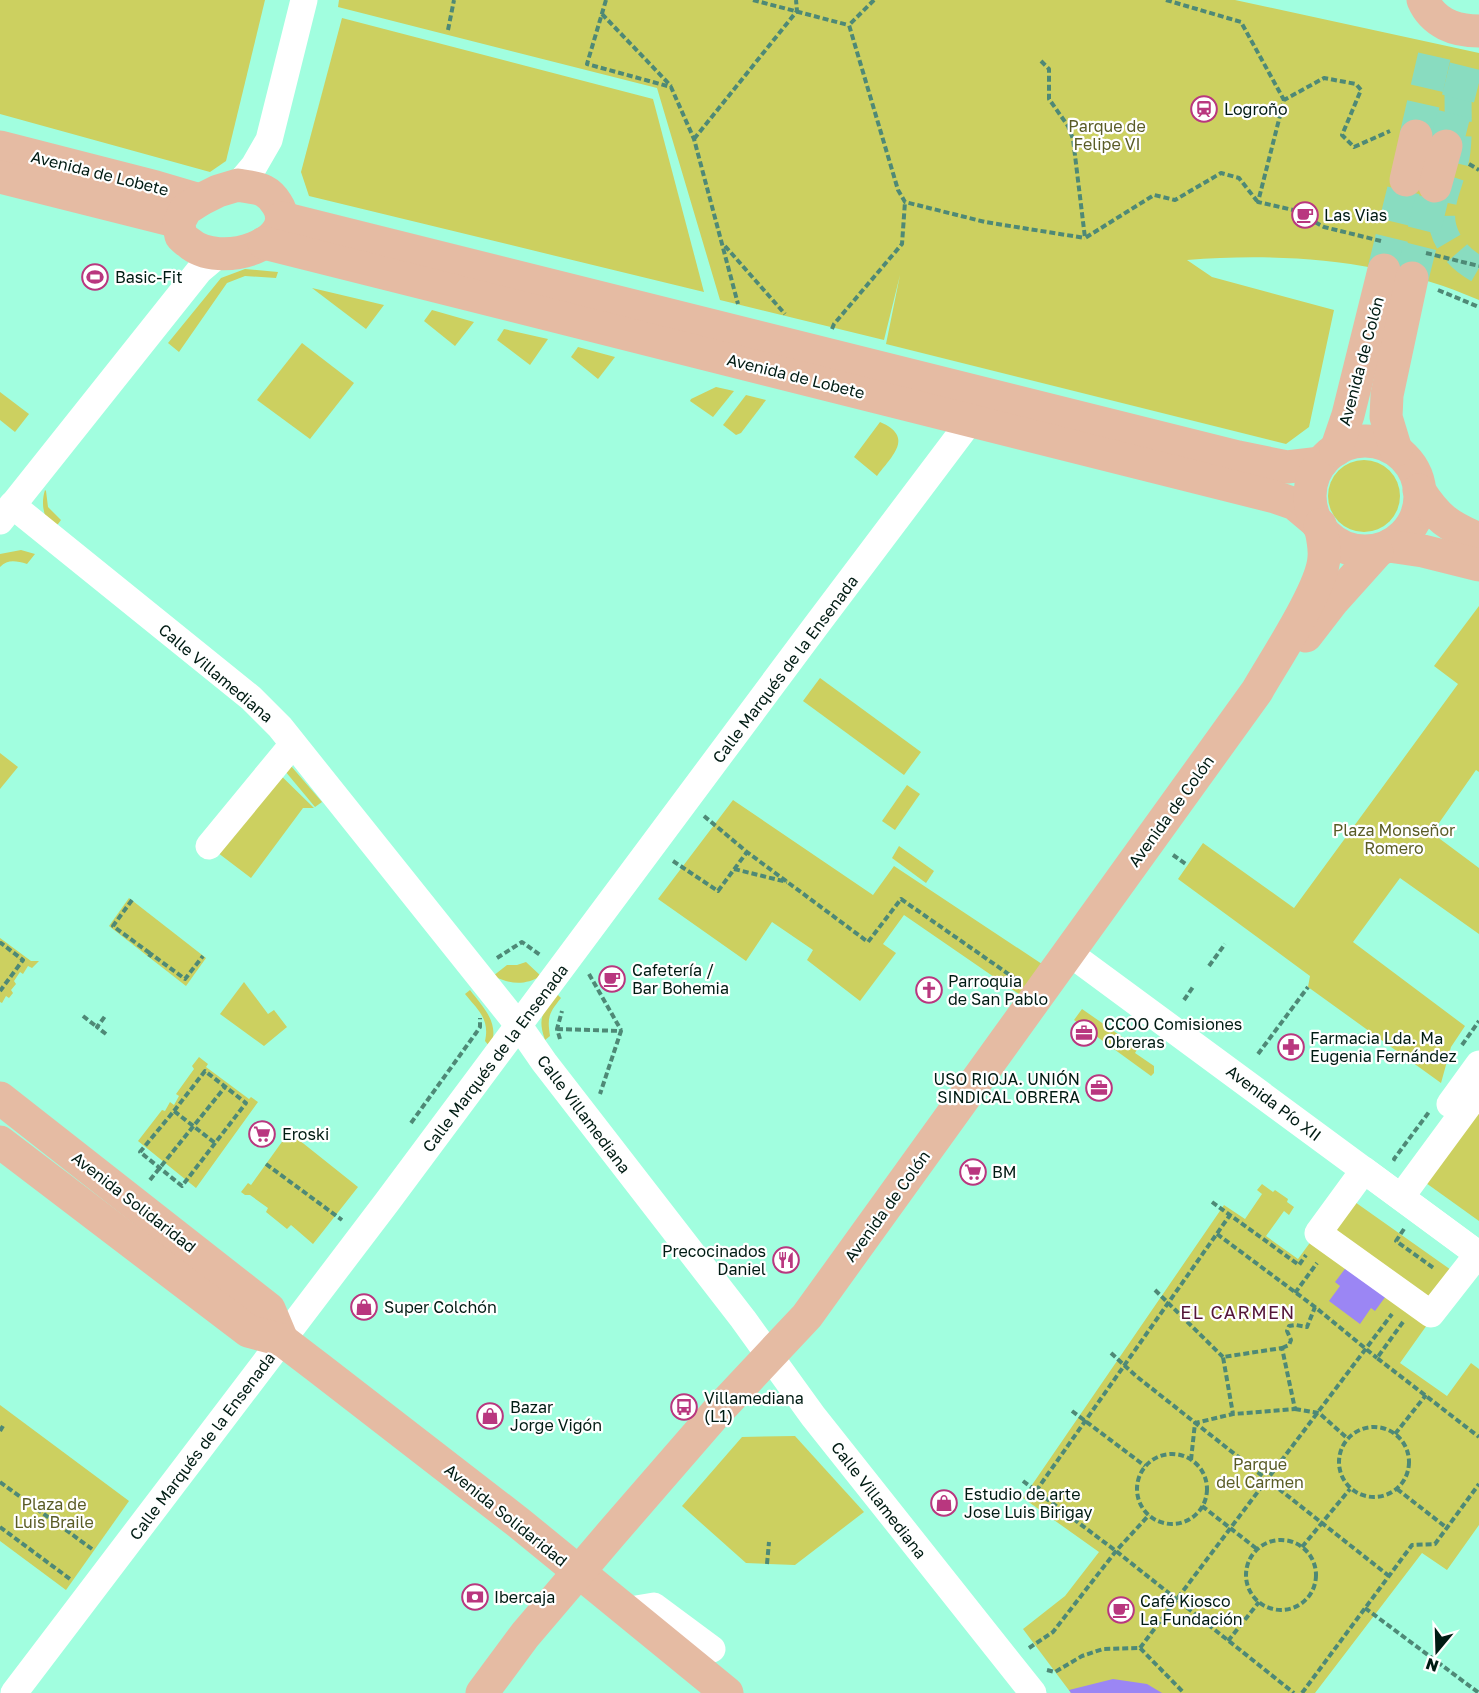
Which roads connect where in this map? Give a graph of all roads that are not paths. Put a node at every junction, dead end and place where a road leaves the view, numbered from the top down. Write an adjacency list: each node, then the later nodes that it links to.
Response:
1 (304, 0): 6 (street)
2 (1424, 2): 3 (main road); 4 (main road)
3 (1476, 40)
4 (1437, 44)
5 (1418, 138): 9 (main road)
6 (269, 140): 10 (street); 12 (street)
7 (0, 147): 11 (main road, Avenida de Lobete)
8 (0, 177): 11 (main road, Avenida de Lobete)
9 (1420, 183)
10 (238, 185): 11 (main road); 12 (main road)
11 (187, 219): 13 (main road); 14 (street)
12 (273, 220): 13 (main road); 15 (main road, Avenida de Lobete); 17 (main road, Avenida de Lobete)
13 (218, 255): 14 (street)
14 (169, 308): 19 (street)
15 (971, 420): 20 (main road, Avenida de Lobete); 28 (street, Calle Marqués de la Ensenada)
16 (1396, 450): 17 (main road); 17 (main road, Avenida de Colón); 18 (main road)
17 (1328, 457): 20 (main road)
18 (1419, 490): 21 (main road); 22 (main road)
19 (6, 513): 25 (street, Calle Villamediana)
20 (1320, 525): 22 (main road); 24 (main road, Avenida de Colón)
21 (1479, 539)
22 (1383, 549): 23 (main road); 24 (main road, Avenida de Colón)
23 (1479, 565)
24 (1257, 691): 27 (main road, Avenida de Colón)
25 (293, 744): 26 (street); 28 (street, Calle Villamediana)
26 (209, 846)
27 (1068, 952): 34 (street, Avenida Pío XII); 38 (main road, Avenida de Colón)
28 (519, 1026): 37 (street, Calle Marqués de la Ensenada); 38 (street, Calle Villamediana)
29 (1479, 1064): 33 (street)
30 (1479, 1091): 35 (street)
31 (6, 1115): 37 (main road, Avenida Solidaridad)
32 (0, 1142): 37 (main road, Avenida Solidaridad)
33 (1406, 1167)
34 (1364, 1170): 35 (street, Avenida Pío XII); 36 (street)
35 (1410, 1204): 36 (street, Avenida Pío XII)
36 (1478, 1255)
37 (282, 1340): 39 (main road, Avenida Solidaridad); 42 (street, Calle Marqués de la Ensenada)
38 (769, 1356): 39 (main road, Avenida de Colón); 45 (street, Calle Villamediana)
39 (578, 1573): 40 (main road, Avenida Solidaridad); 43 (main road, Avenida de Colón)
40 (624, 1611): 41 (street); 44 (main road, Avenida Solidaridad)
41 (712, 1649)
42 (14, 1693)
43 (482, 1693)
44 (727, 1693)
45 (1033, 1693)

